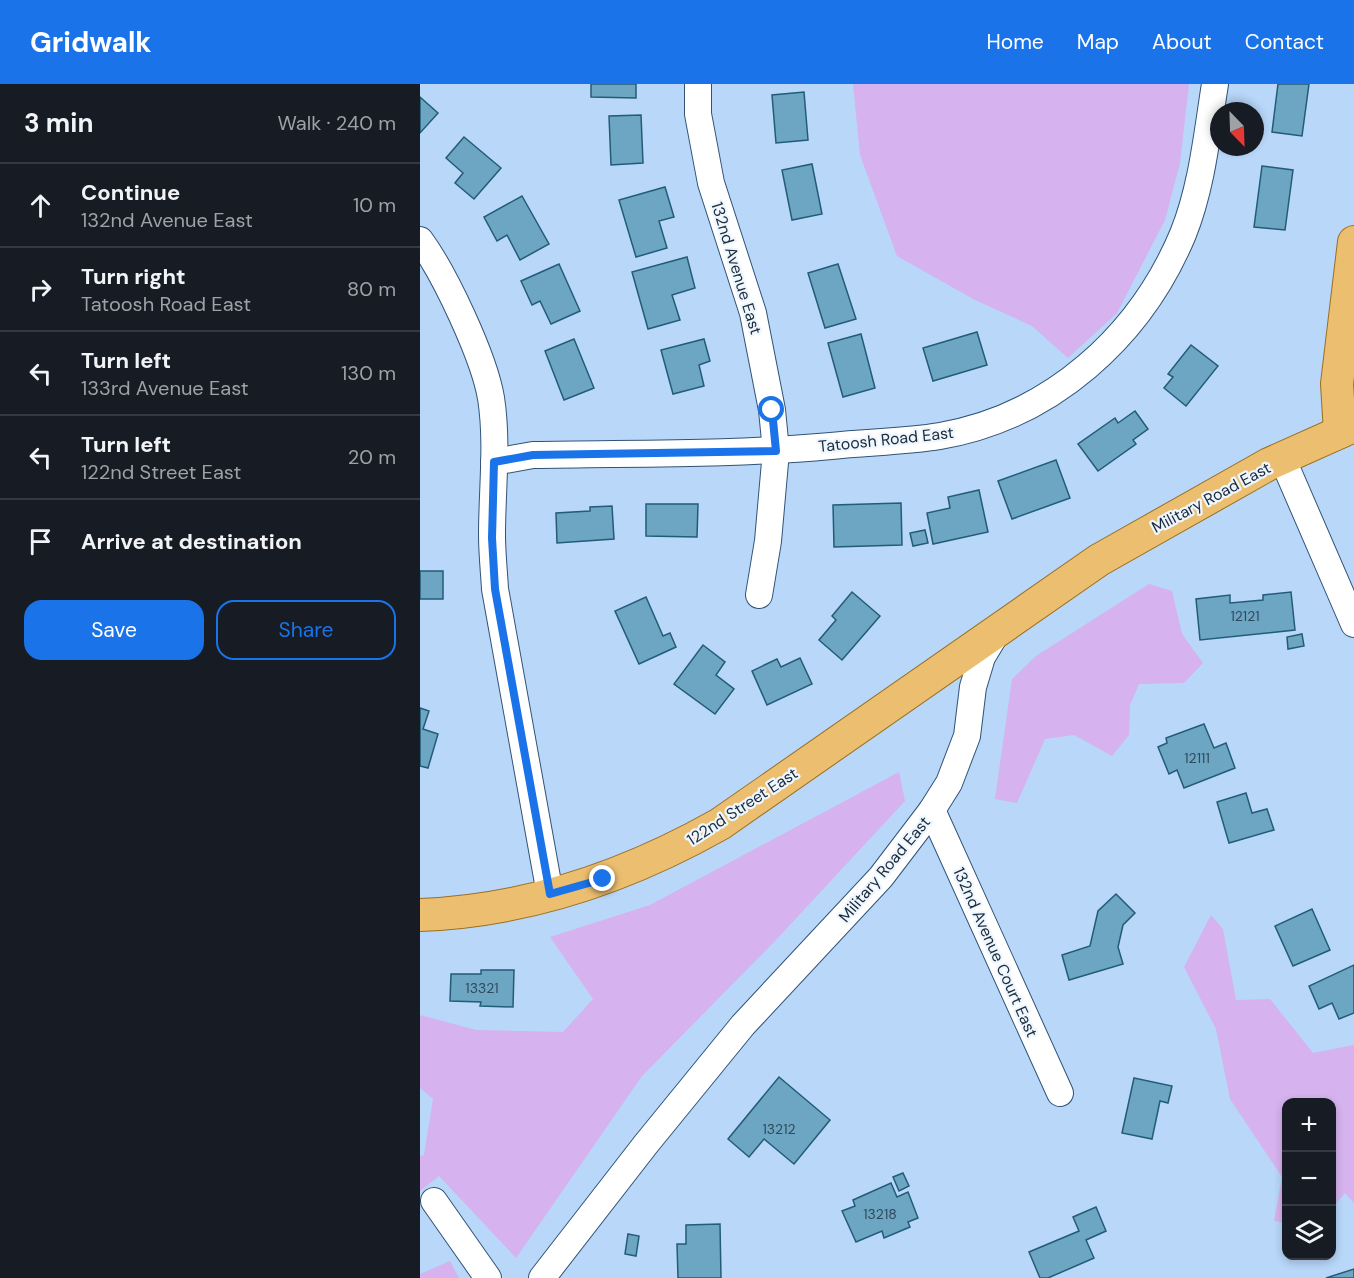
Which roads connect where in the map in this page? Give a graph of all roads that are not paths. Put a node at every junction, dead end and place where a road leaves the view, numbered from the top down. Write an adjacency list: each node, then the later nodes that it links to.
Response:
1 (698, 84): 6 (street, 132nd Avenue East)
2 (1215, 84): 6 (street, Tatoosh Road East)
3 (420, 240): 8 (street)
4 (1354, 242): 5 (main road, Military Road East)
5 (1347, 429): 7 (main road, Military Road East)
6 (776, 451): 8 (street, Tatoosh Road East); 9 (street, 132nd Avenue East)
7 (1283, 460): 10 (street); 11 (main road, Military Road East)
8 (494, 462): 13 (street)
9 (759, 595)
10 (1354, 624)
11 (997, 632): 12 (street, Military Road East); 13 (main road, 122nd Street East)
12 (932, 810): 15 (street, 132nd Avenue Court East); 18 (street, Military Road East)
13 (550, 894): 14 (main road, 122nd Street East)
14 (420, 915)
15 (1060, 1093)
16 (434, 1201): 17 (street)
17 (489, 1278)
18 (542, 1278)

